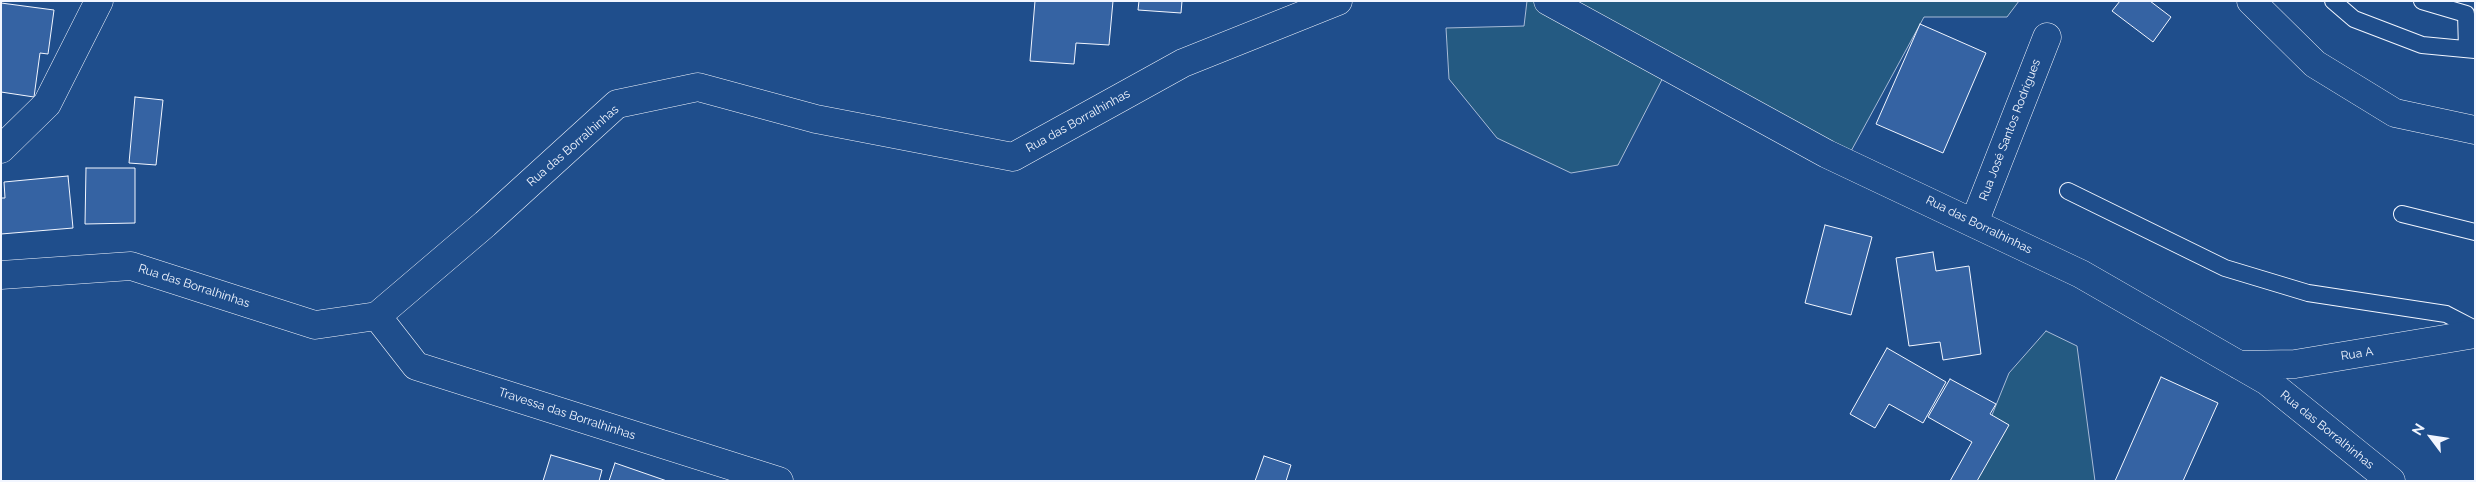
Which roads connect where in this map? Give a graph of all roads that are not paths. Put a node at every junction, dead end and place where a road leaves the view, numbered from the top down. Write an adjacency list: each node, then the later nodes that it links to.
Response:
1 (99, 1): 10 (street)
2 (1338, 1): 16 (street, Rua das Borralhinhas)
3 (1548, 1): 13 (street, Rua das Borralhinhas)
4 (2251, 1): 9 (street)
5 (2333, 1): 8 (lane)
6 (2422, 1): 8 (lane)
7 (2047, 36): 13 (street, Rua José Santos Rodrigues)
8 (2471, 49)
9 (2475, 130)
10 (1, 149)
11 (2068, 191): 17 (lane)
12 (2402, 214): 14 (lane)
13 (1974, 223): 19 (street, Rua das Borralhinhas)
14 (2475, 232)
15 (1, 275): 16 (street, Rua das Borralhinhas)
16 (377, 316): 20 (street, Travessa das Borralhinhas)
17 (2475, 329)
18 (2475, 334): 19 (street, Rua A)
19 (2238, 364): 21 (street, Rua das Borralhinhas)
20 (779, 481)
21 (2391, 481)

